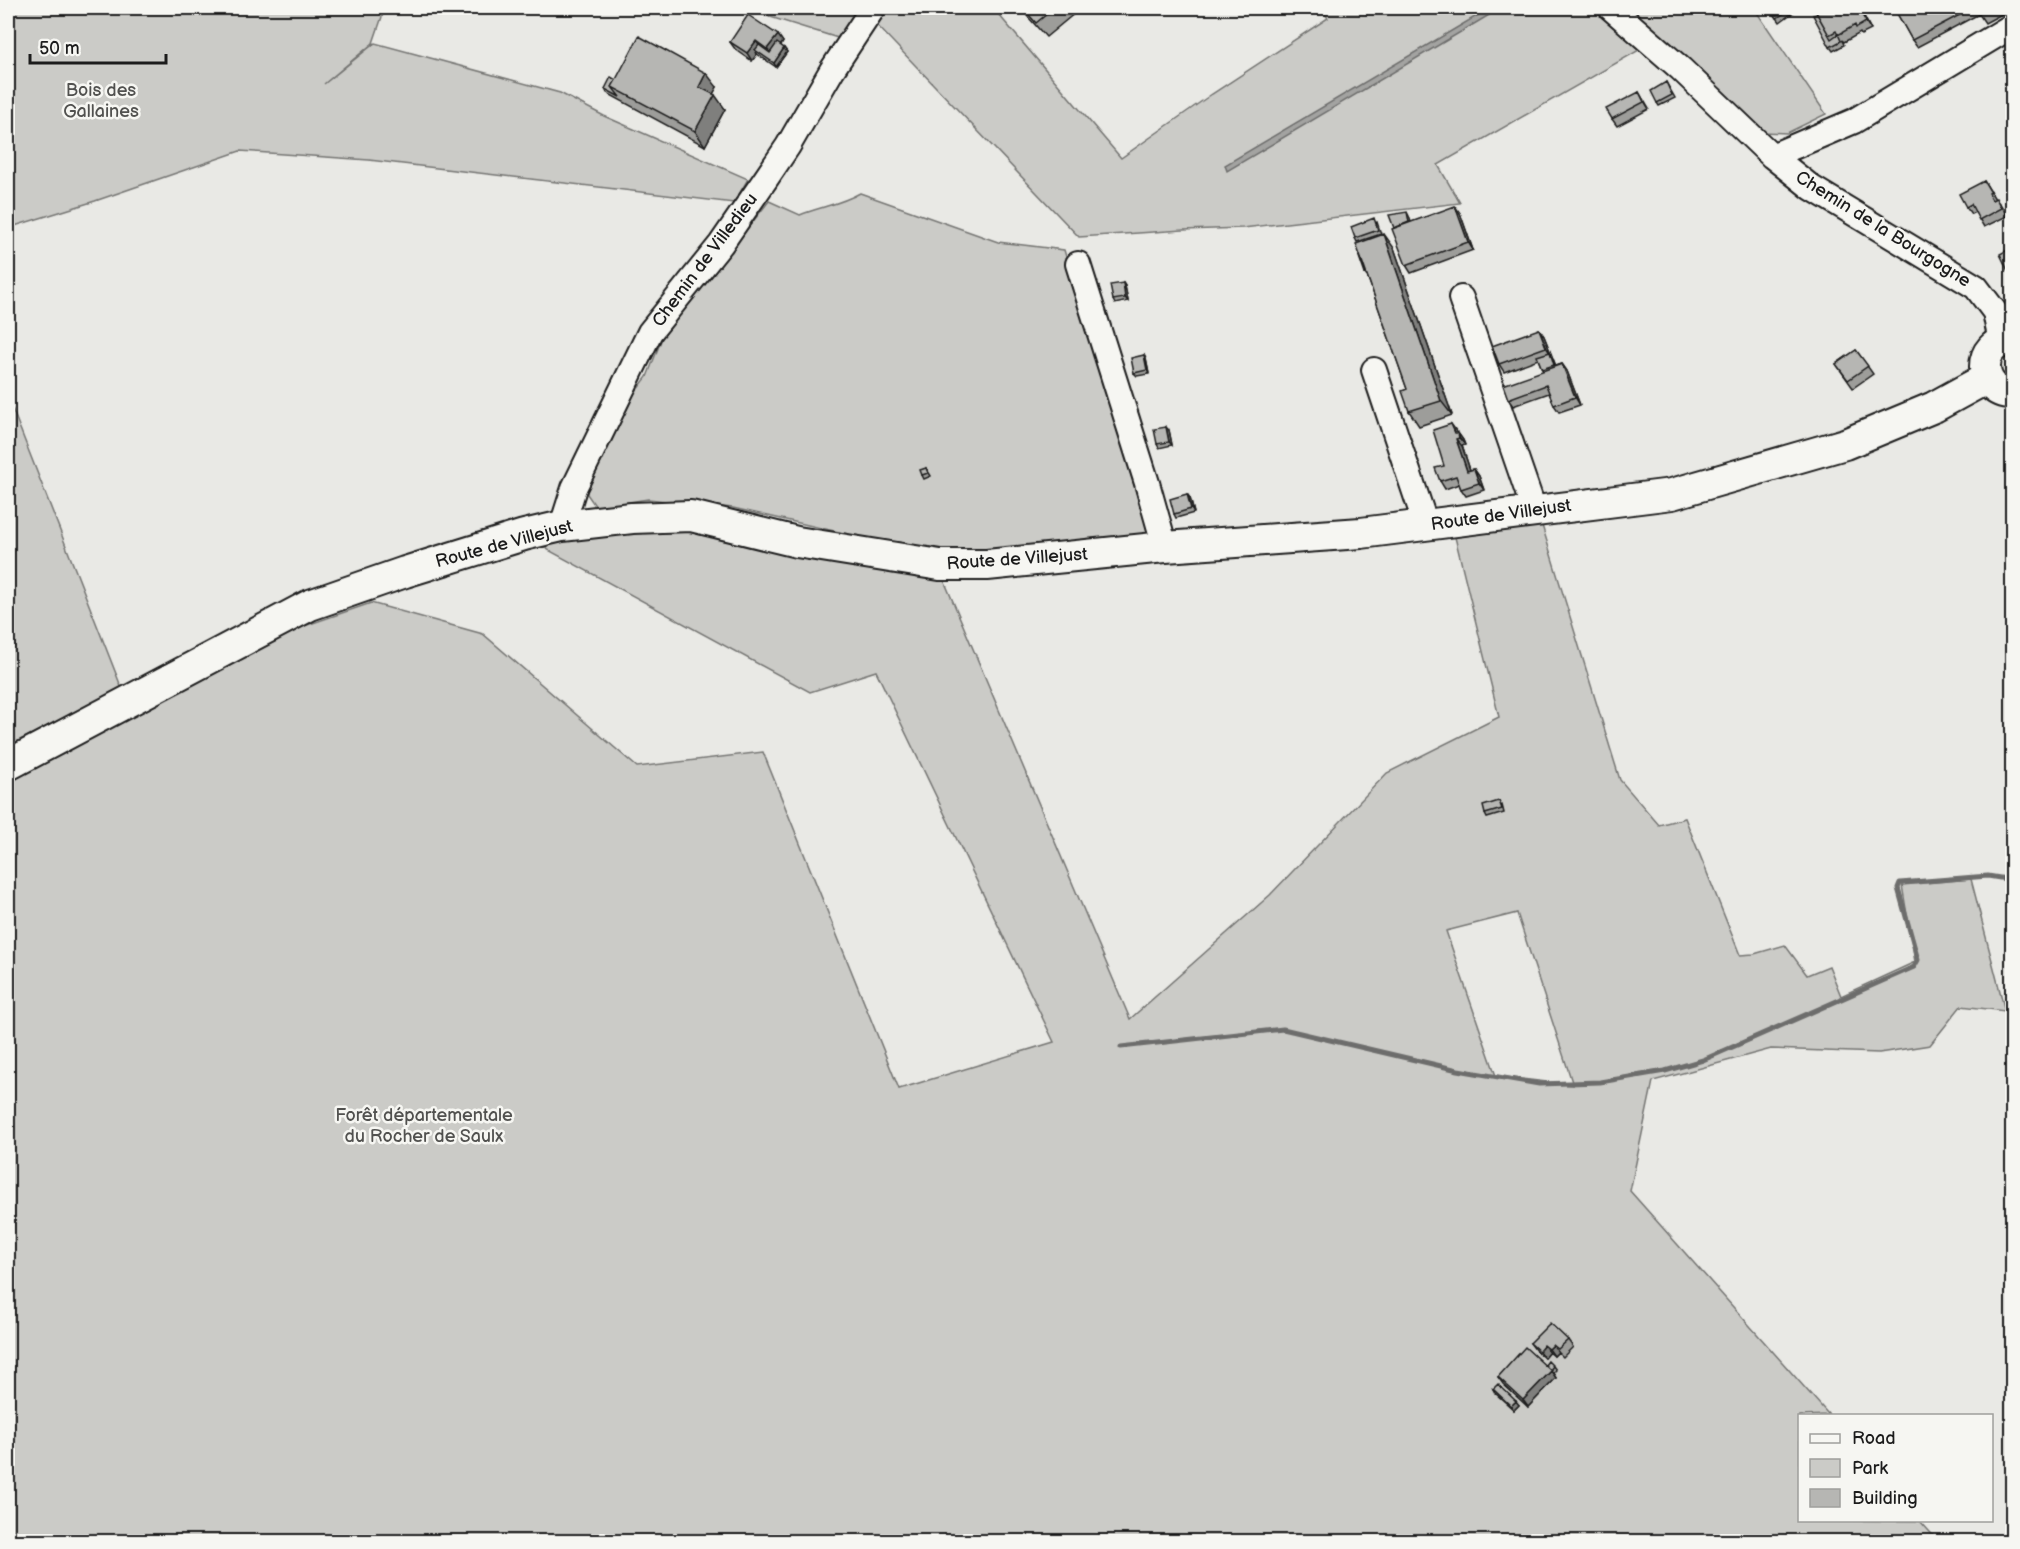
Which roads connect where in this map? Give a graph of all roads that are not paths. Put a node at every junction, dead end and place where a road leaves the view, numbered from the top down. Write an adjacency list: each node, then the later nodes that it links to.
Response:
1 (873, 8): 13 (street, Chemin de Villedieu)
2 (1611, 8): 4 (street, Chemin de la Bourgogne)
3 (2013, 26): 4 (street)
4 (1772, 156): 7 (street, Chemin de la Bourgogne)
5 (1078, 264): 14 (street)
6 (1461, 298): 11 (street)
7 (2007, 341): 9 (main road)
8 (1374, 370): 12 (street)
9 (1987, 378): 10 (main road); 11 (main road, Route de Villejust)
10 (2013, 393)
11 (1534, 510): 12 (main road, Route de Villejust)
12 (1426, 525): 14 (main road, Route de Villejust)
13 (562, 526): 14 (main road, Route de Villejust); 15 (main road, Route de Villejust)
14 (1165, 547)
15 (8, 765)

